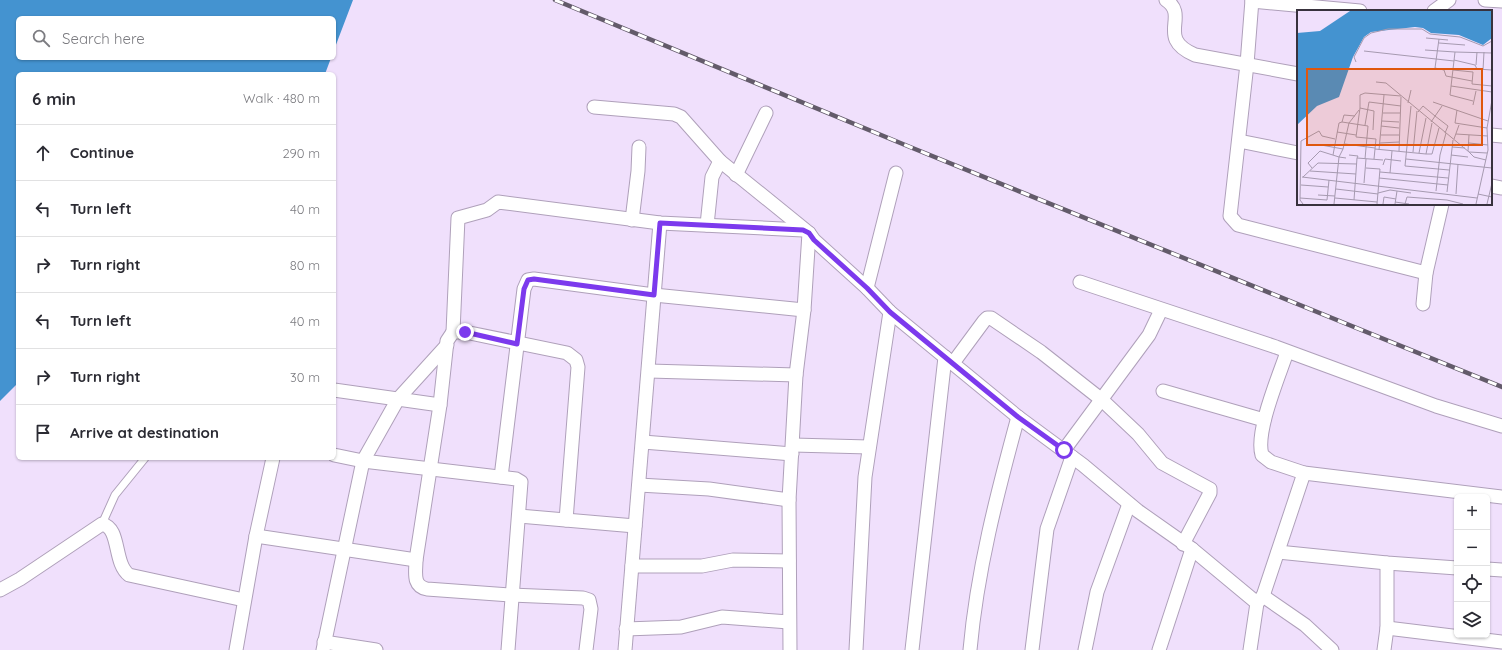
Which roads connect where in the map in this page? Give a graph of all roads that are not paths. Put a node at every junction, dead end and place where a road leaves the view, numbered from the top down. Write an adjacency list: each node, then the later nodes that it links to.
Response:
1 (1166, 0): 9 (street)
2 (1449, 0): 8 (street)
3 (1485, 0): 5 (street)
4 (1252, 1): 6 (street); 9 (street)
5 (1502, 1)
6 (1334, 9): 7 (street)
7 (1347, 10)
8 (1435, 10)
9 (1247, 64): 10 (street); 15 (street)
10 (1297, 74)
11 (594, 107): 18 (street)
12 (766, 114): 20 (street)
13 (1492, 135): 14 (street)
14 (1502, 136)
15 (1239, 141): 17 (street); 28 (street)
16 (639, 147): 24 (street)
17 (1297, 153)
18 (720, 161): 20 (street); 26 (street)
19 (896, 173): 30 (street)
20 (736, 175): 27 (street)
21 (1492, 186): 22 (street)
22 (1502, 188)
23 (1442, 205): 28 (street)
24 (632, 220): 25 (street); 36 (street)
25 (660, 223): 26 (street); 31 (street)
26 (707, 225): 27 (street)
27 (806, 231): 30 (street); 33 (street)
28 (1426, 273): 32 (street)
29 (1080, 282): 34 (street)
30 (867, 288): 35 (street)
31 (654, 295): 33 (street); 37 (street); 41 (street)
32 (1423, 304)
33 (804, 310): 42 (street)
34 (1161, 310): 39 (street); 46 (street)
35 (890, 312): 40 (street); 52 (street)
36 (453, 332): 37 (street); 38 (street)
37 (517, 344): 61 (street); 67 (street)
38 (447, 346): 45 (street); 47 (street)
39 (1287, 352): 49 (street); 50 (street)
40 (949, 360): 46 (street); 48 (street); 97 (street)
41 (649, 371): 42 (street); 51 (street)
42 (796, 375): 53 (street)
43 (336, 390): 45 (street)
44 (1163, 391): 49 (street)
45 (398, 399): 47 (street); 58 (street)
46 (1102, 400): 54 (street); 71 (street)
47 (440, 406): 59 (street)
48 (1018, 417): 54 (street); 98 (street)
49 (1264, 420): 60 (street)
50 (1502, 426)
51 (643, 442): 53 (street); 62 (street)
52 (869, 447): 53 (street); 96 (street)
53 (792, 450): 64 (street)
54 (1068, 453): 65 (street); 99 (street)
55 (336, 456): 58 (street)
56 (143, 460): 68 (lane)
57 (273, 460): 70 (street)
58 (363, 461): 59 (street); 72 (street)
59 (430, 469): 61 (street); 74 (street)
60 (1304, 473): 63 (street); 73 (street)
61 (501, 477): 66 (street)
62 (639, 485): 64 (street); 69 (street)
63 (1502, 497)
64 (789, 500): 75 (street)
65 (1129, 504): 71 (street); 100 (street)
66 (518, 516): 67 (street); 82 (street)
67 (566, 520): 69 (street)
68 (102, 524): 81 (street); 84 (street)
69 (634, 526): 77 (street)
70 (256, 536): 72 (street); 84 (street)
71 (1188, 547): 83 (street); 101 (street)
72 (344, 548): 74 (street); 89 (street)
73 (1278, 552): 76 (street); 83 (street)
74 (416, 560): 82 (street)
75 (789, 561): 77 (street); 85 (street)
76 (1387, 563): 78 (street); 86 (street)
77 (632, 566): 87 (street)
78 (1454, 568)
79 (1490, 569): 80 (street)
80 (1502, 570)
81 (0, 590)
82 (511, 595): 92 (street); 93 (street)
83 (1260, 599): 102 (street); 103 (street)
84 (244, 600): 90 (street)
85 (789, 622): 87 (street); 95 (street)
86 (1387, 628): 88 (street); 104 (street)
87 (626, 629): 94 (street)
88 (1502, 642)
89 (324, 646): 91 (street)
90 (236, 650)
91 (376, 650)
92 (508, 650)
93 (586, 650)
94 (625, 650)
95 (790, 650)
96 (856, 650)
97 (912, 650)
98 (970, 650)
99 (1032, 650)
100 (1084, 650)
101 (1159, 650)
102 (1250, 650)
103 (1332, 650)
104 (1384, 650)

